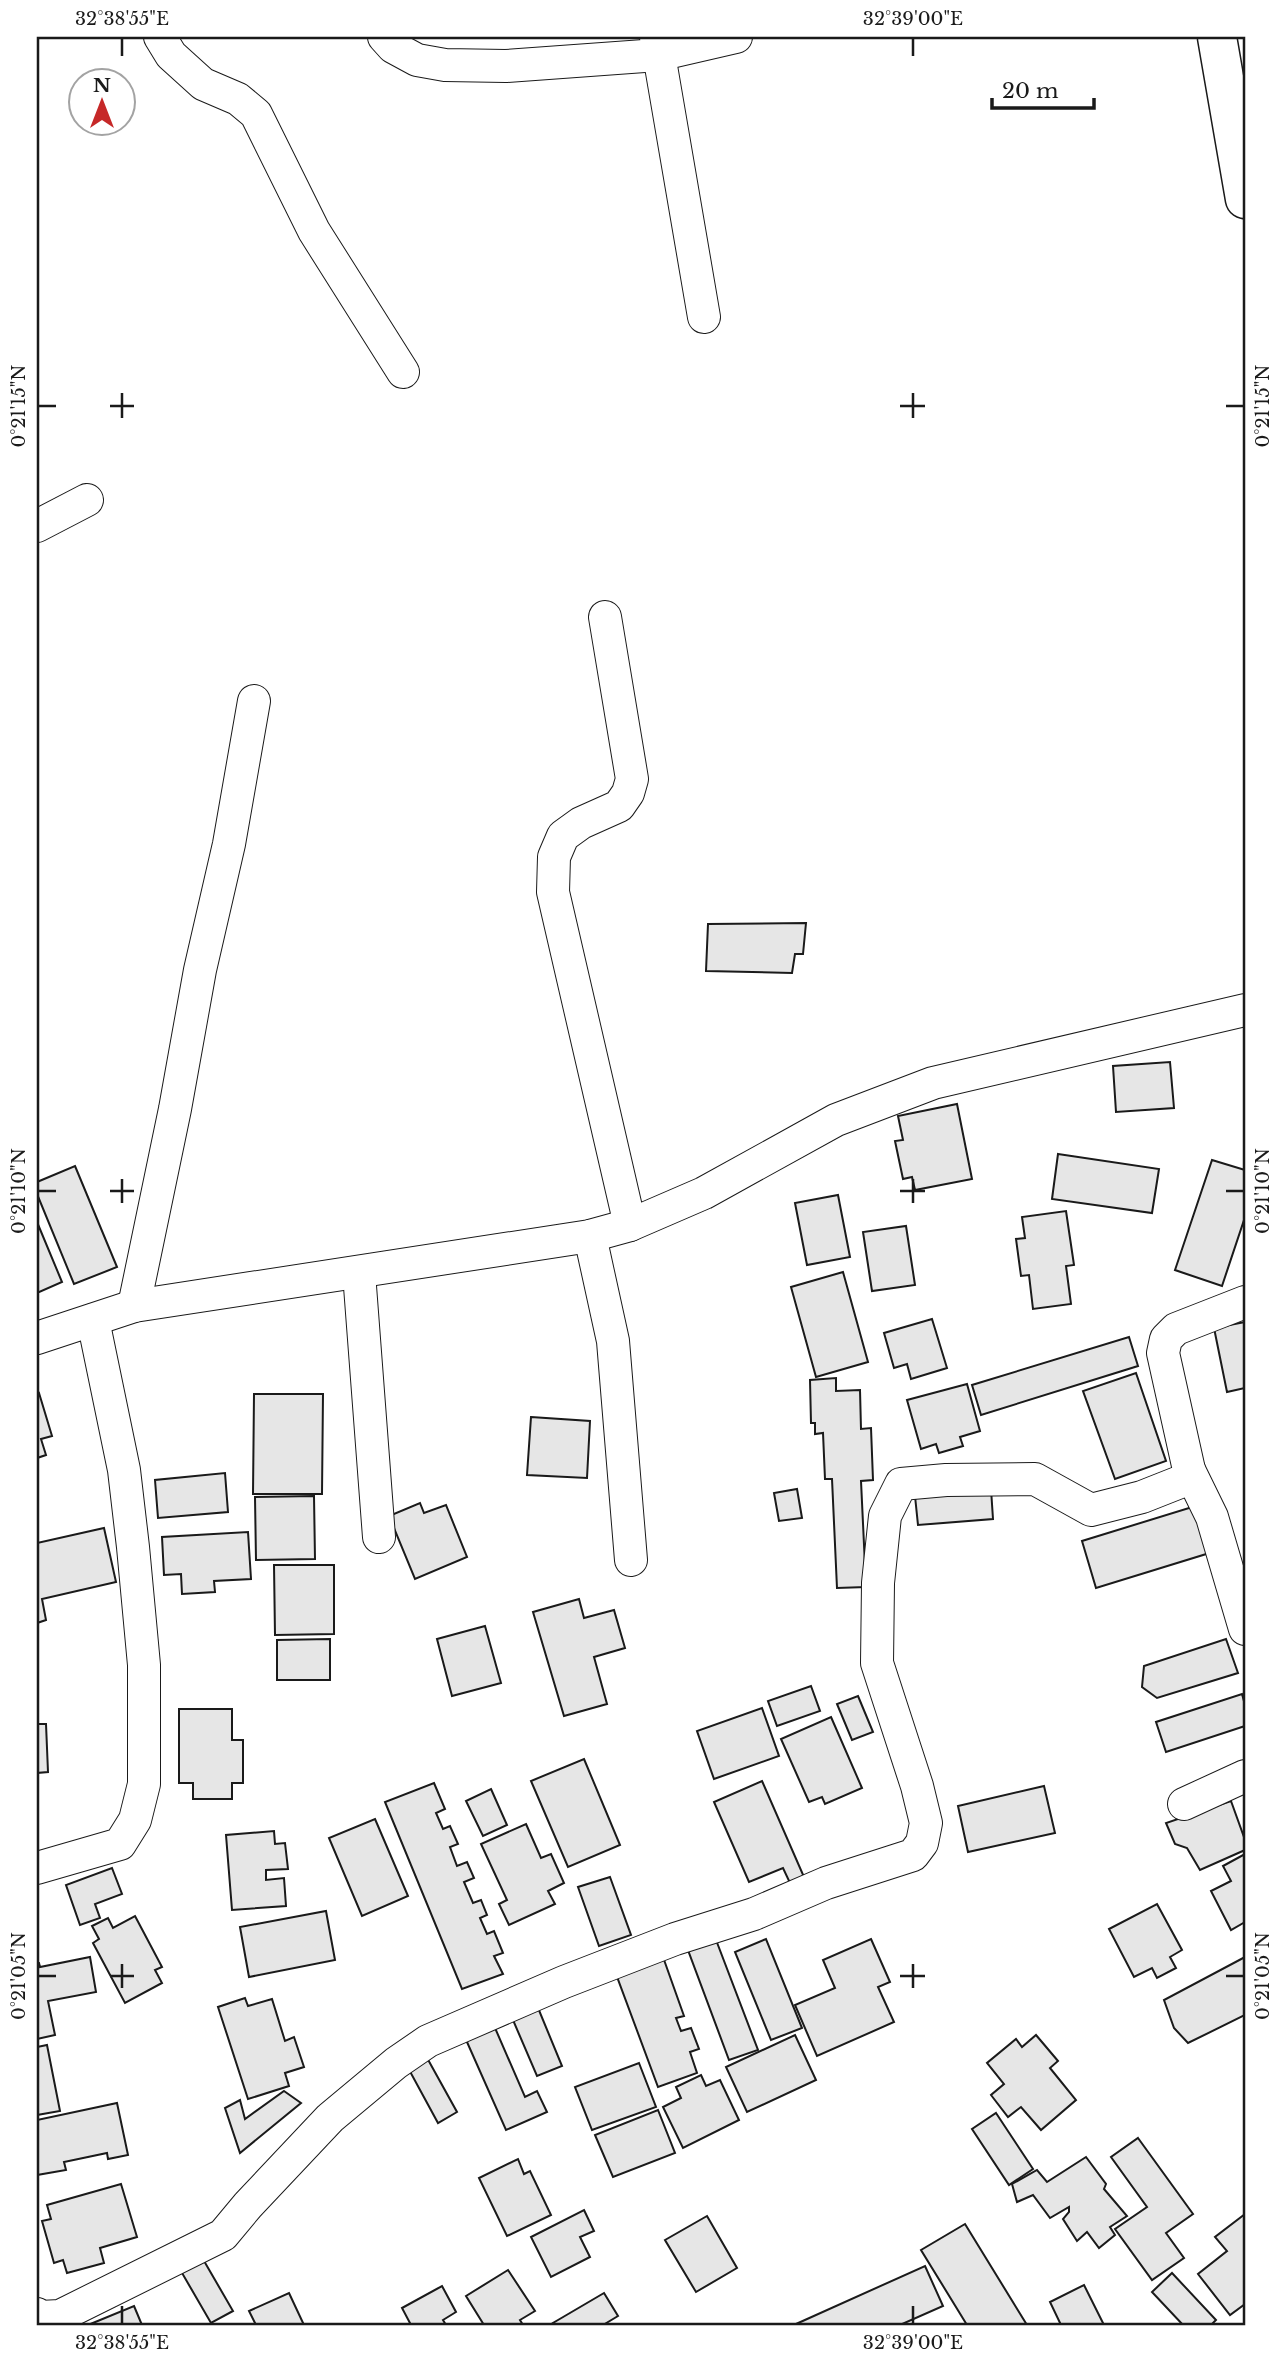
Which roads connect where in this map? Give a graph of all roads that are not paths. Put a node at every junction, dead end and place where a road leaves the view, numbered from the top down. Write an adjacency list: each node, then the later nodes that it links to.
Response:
1 (160, 37): 8 (street)
2 (384, 37): 5 (street)
3 (736, 37): 5 (street)
4 (1217, 37): 6 (main road)
5 (657, 46): 7 (street)
6 (1245, 199)
7 (704, 317)
8 (403, 372)
9 (87, 500): 10 (street)
10 (37, 526)
11 (605, 617): 14 (street)
12 (254, 701): 18 (street)
13 (1245, 1010): 14 (street)
14 (630, 1225): 15 (street)
15 (590, 1236): 16 (street); 23 (street)
16 (359, 1273): 18 (street); 22 (street)
17 (1245, 1302): 21 (street)
18 (134, 1306): 19 (street)
19 (93, 1320): 20 (street); 27 (street)
20 (37, 1338)
21 (1189, 1470): 24 (street); 28 (street)
22 (379, 1537)
23 (631, 1560)
24 (1245, 1629)
25 (1245, 1776): 26 (street)
26 (1184, 1804)
27 (37, 1868)
28 (37, 2314)

